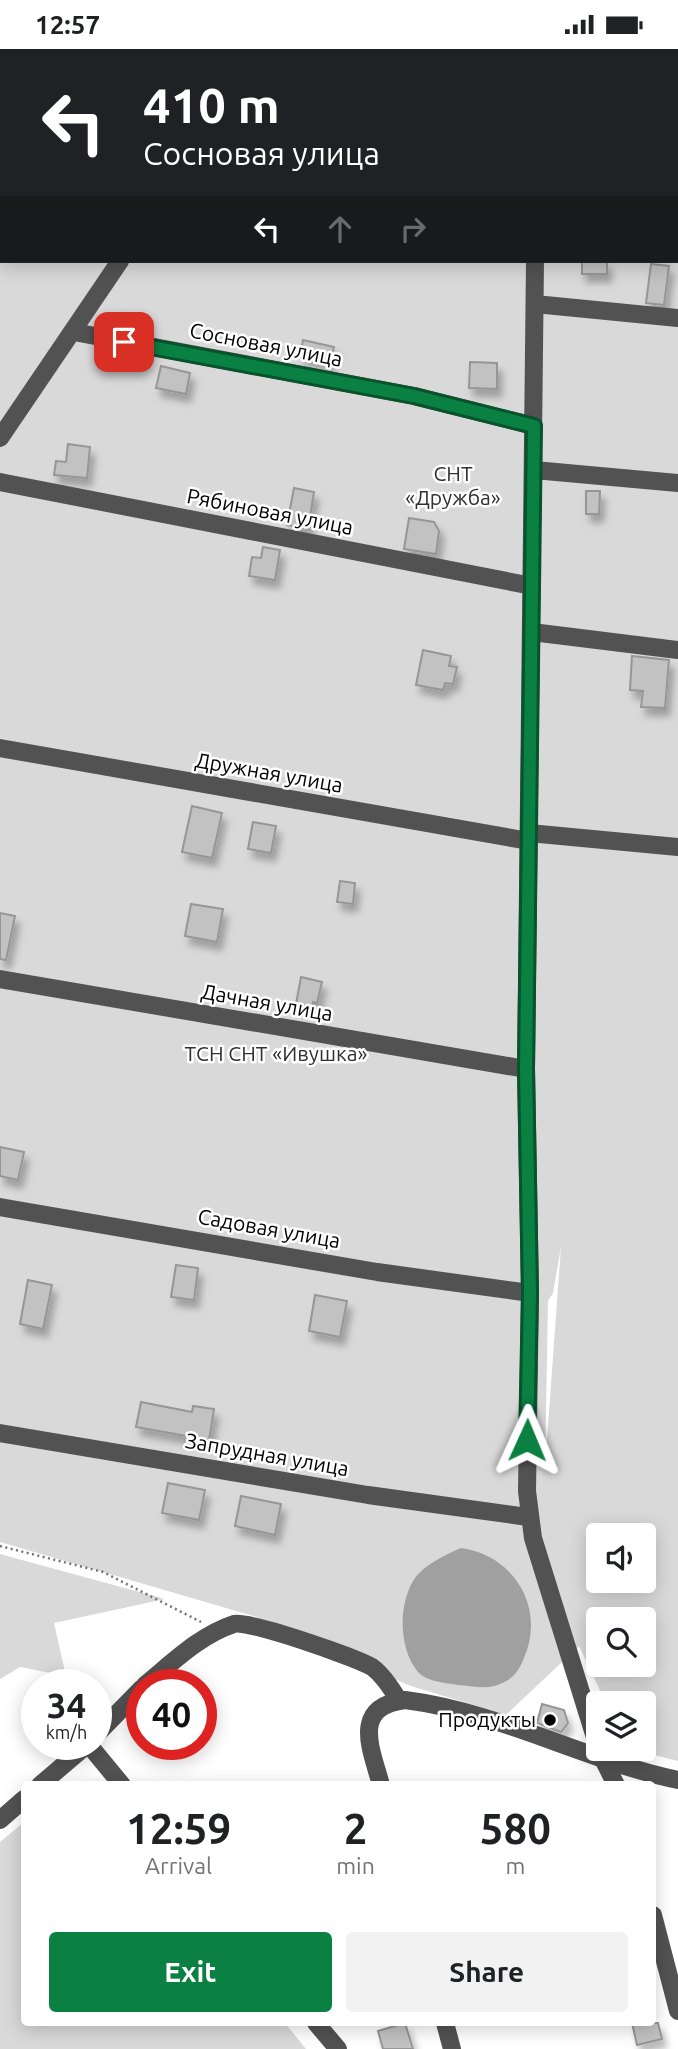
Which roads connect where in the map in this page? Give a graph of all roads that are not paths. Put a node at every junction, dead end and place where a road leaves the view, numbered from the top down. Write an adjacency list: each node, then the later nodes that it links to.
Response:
1 (119, 263): 5 (street)
2 (535, 263): 3 (street)
3 (535, 304): 4 (street); 6 (street)
4 (678, 318)
5 (74, 333): 6 (street, Сосновая улица); 7 (street)
6 (534, 426): 8 (street)
7 (0, 438)
8 (534, 470): 10 (street); 11 (street)
9 (0, 482): 11 (street, Рябиновая улица)
10 (678, 483)
11 (532, 586): 12 (street)
12 (532, 632): 13 (street); 15 (street)
13 (678, 650)
14 (0, 748): 15 (street, Дружная улица)
15 (529, 837): 16 (street, Дружная улица); 18 (street)
16 (678, 847)
17 (0, 979): 18 (street, Дачная улица)
18 (526, 1069): 20 (street)
19 (0, 1207): 20 (street, Садовая улица)
20 (530, 1293): 22 (street)
21 (0, 1433): 22 (street, Запрудная улица)
22 (528, 1517): 26 (street)
23 (165, 1669): 24 (street)
24 (399, 1701): 28 (street); 36 (street)
25 (126, 1704): 27 (street)
26 (586, 1706)
27 (112, 1719)
28 (586, 1747)
29 (70, 1760): 34 (street)
30 (101, 1760): 35 (street)
31 (605, 1761): 37 (street)
32 (618, 1761): 33 (street)
33 (678, 1780)
34 (45, 1781)
35 (119, 1781)
36 (380, 1781)
37 (614, 1781)
38 (21, 1802): 39 (street)
39 (0, 1820)
40 (656, 1927): 41 (street)
41 (678, 2011)
42 (319, 2026): 44 (street)
43 (446, 2026): 45 (street)
44 (338, 2049)
45 (452, 2049)

